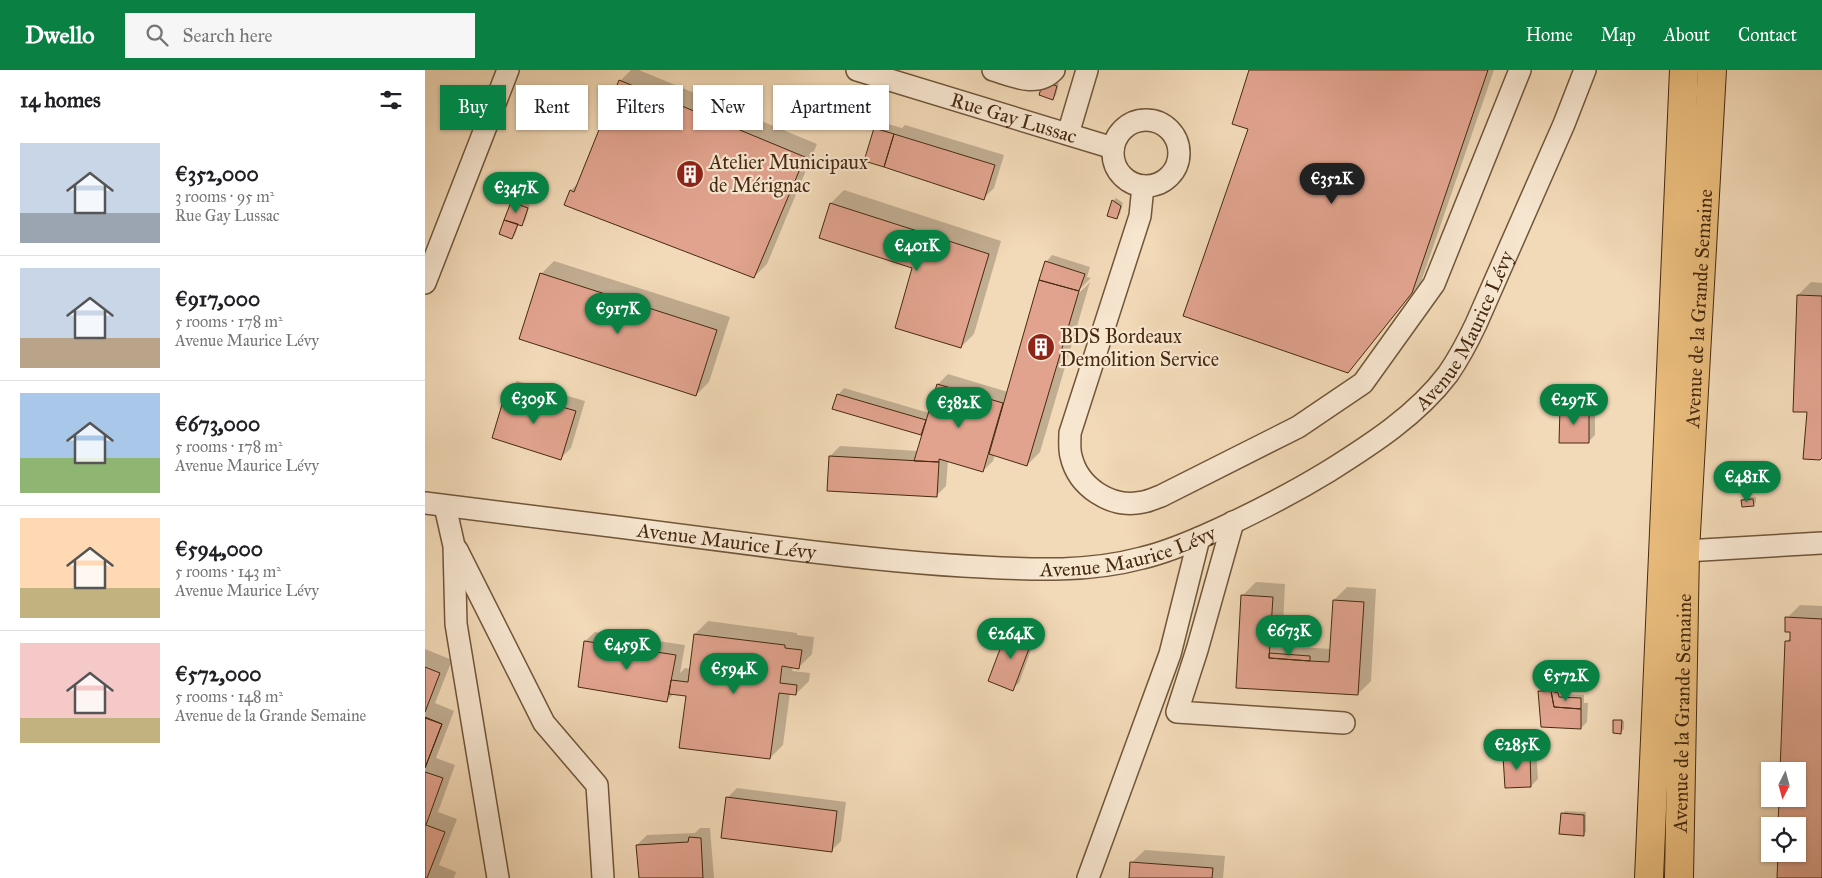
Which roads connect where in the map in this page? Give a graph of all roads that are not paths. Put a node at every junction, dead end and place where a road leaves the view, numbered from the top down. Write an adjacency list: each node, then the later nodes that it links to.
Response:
1 (508, 70): 13 (street)
2 (993, 70): 3 (street)
3 (1053, 70)
4 (1087, 70): 10 (street)
5 (1520, 70): 12 (street)
6 (1585, 70): 15 (street, Avenue Maurice Lévy)
7 (1684, 70): 24 (main road, Avenue de la Grande Semaine)
8 (1712, 70): 19 (main road, Avenue de la Grande Semaine)
9 (861, 71): 10 (street, Rue Gay Lussac)
10 (1068, 134): 11 (street, Rue Gay Lussac)
11 (1113, 148): 12 (street); 12 (street)
12 (1143, 186)
13 (425, 283)
14 (435, 504): 16 (street, Avenue Maurice Lévy); 18 (street)
15 (1233, 522): 16 (street, Avenue Maurice Lévy); 20 (street)
16 (1199, 538): 23 (street)
17 (1822, 543): 19 (street)
18 (454, 546): 21 (street); 22 (street)
19 (1685, 551): 25 (main road, Avenue de la Grande Semaine)
20 (1343, 722)
21 (498, 878)
22 (603, 878)
23 (1088, 878)
24 (1649, 878)
25 (1679, 878)

